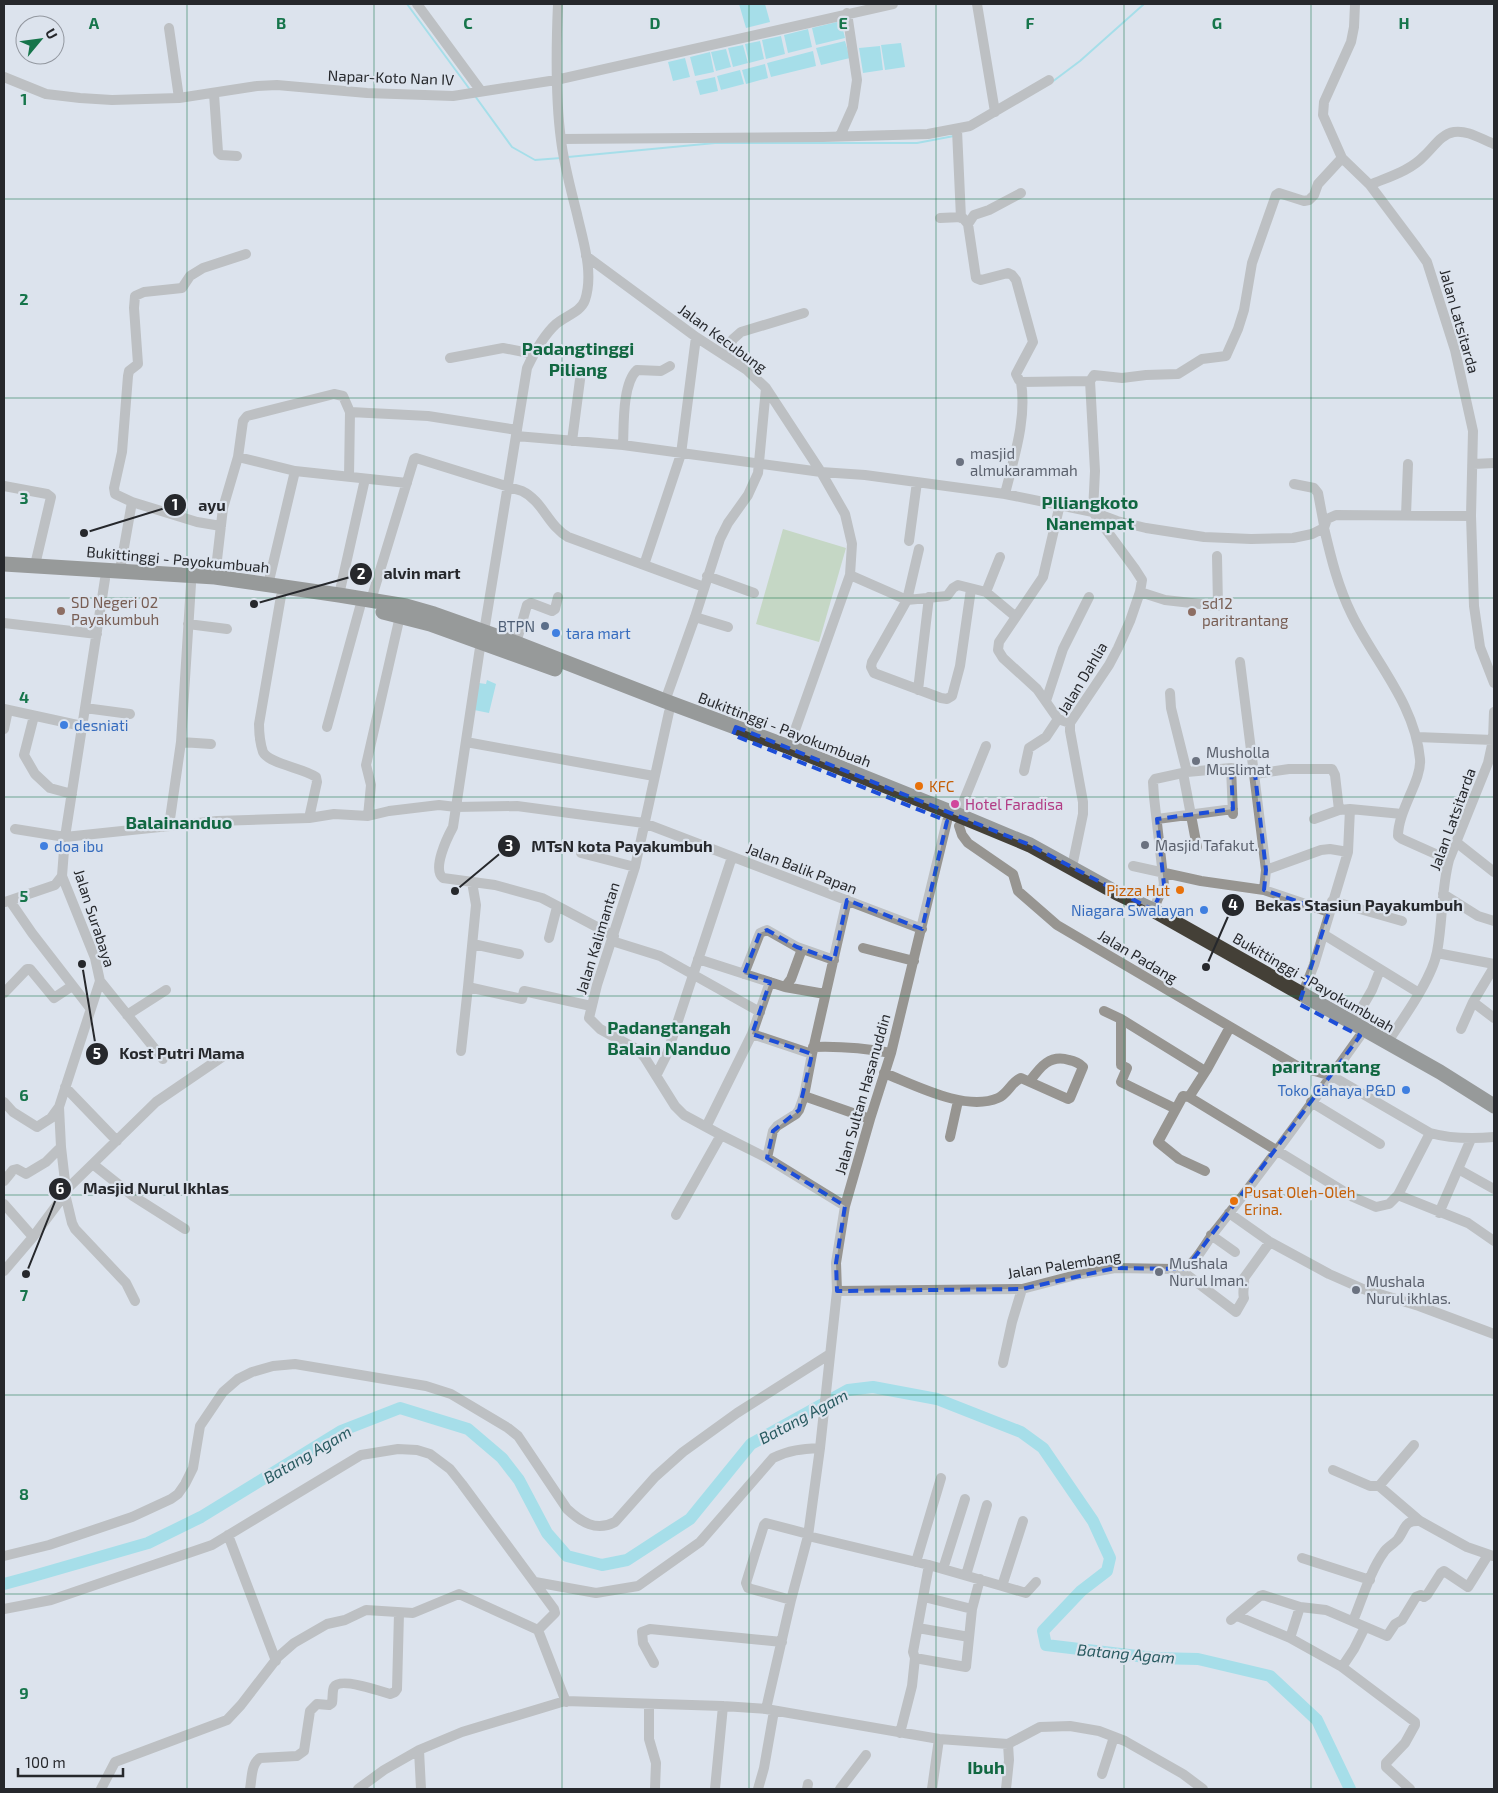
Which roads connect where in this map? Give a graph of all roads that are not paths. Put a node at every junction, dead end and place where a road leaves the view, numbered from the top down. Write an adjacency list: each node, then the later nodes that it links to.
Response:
1 (417, 4): 11 (street)
2 (558, 4): 9 (street)
3 (893, 4): 6 (street, Napar-Koto Nan IV)
4 (977, 4): 14 (street)
5 (1355, 4): 20 (street, Jalan Latsitarda)
6 (847, 13): 9 (street, Napar-Koto Nan IV); 16 (street)
7 (169, 28): 13 (street)
8 (4, 77): 13 (street, Napar-Koto Nan IV)
9 (556, 80): 11 (street, Napar-Koto Nan IV); 17 (street)
10 (1049, 80): 14 (street)
11 (476, 92): 12 (street, Napar-Koto Nan IV)
12 (214, 94): 13 (street, Napar-Koto Nan IV); 19 (street)
13 (179, 98)
14 (996, 112): 15 (street)
15 (958, 133): 16 (street); 24 (street)
16 (840, 136): 17 (street)
17 (561, 139): 26 (street)
18 (1494, 144): 21 (street)
19 (237, 156)
20 (1339, 161): 21 (street, Jalan Latsitarda); 34 (street)
21 (1370, 185): 46 (street, Jalan Latsitarda)
22 (1021, 193): 24 (street)
23 (940, 218): 24 (street)
24 (965, 221): 35 (street)
25 (246, 254): 57 (street)
26 (586, 256): 28 (street, Jalan Kecubung); 29 (street)
27 (804, 313): 30 (street)
28 (696, 337): 30 (street, Jalan Kecubung); 41 (street)
29 (534, 354): 31 (street); 38 (street)
30 (726, 356): 36 (street, Jalan Kecubung)
31 (450, 358)
32 (670, 366): 40 (street)
33 (581, 372): 39 (street)
34 (1090, 381): 35 (street); 59 (street)
35 (1021, 382): 56 (street)
36 (766, 388): 43 (street, Jalan Kalimantan); 48 (street, Jalan Kecubung)
37 (350, 412): 38 (street); 42 (street); 49 (street)
38 (517, 433): 39 (street); 55 (street)
39 (572, 440): 40 (street)
40 (623, 446): 41 (street)
41 (681, 454): 43 (street); 70 (street)
42 (238, 457): 47 (street); 62 (street)
43 (759, 463): 48 (street); 74 (street, Jalan Kalimantan)
44 (1494, 463): 46 (street)
45 (1408, 464): 60 (street)
46 (1473, 464): 61 (street, Jalan Latsitarda)
47 (294, 471): 49 (street); 78 (street)
48 (821, 472): 51 (street); 73 (street, Jalan Kecubung)
49 (349, 477): 50 (street)
50 (365, 479): 52 (street); 84 (street)
51 (917, 482): 56 (street); 64 (street)
52 (407, 483): 55 (street); 91 (street)
53 (1294, 484): 63 (street)
54 (4, 486): 69 (street)
55 (508, 487): 70 (street); 100 (street)
56 (1005, 494): 58 (street)
57 (132, 502): 62 (street); 71 (street)
58 (1060, 504): 59 (street); 94 (street)
59 (1093, 512): 63 (street); 82 (street)
60 (1406, 515): 61 (street); 63 (street)
61 (1472, 516): 103 (street, Jalan Latsitarda)
62 (221, 526): 75 (street)
63 (1324, 526): 119 (street)
64 (909, 541)
65 (919, 549): 90 (street)
66 (1217, 556): 82 (street)
67 (1000, 557): 81 (street)
68 (4, 564): 69 (highway, Bukittinggi - Payokumbuah)
69 (35, 565): 71 (highway, Bukittinggi - Payokumbuah)
70 (644, 565): 79 (street)
71 (120, 570): 75 (highway, Bukittinggi - Payokumbuah)
72 (4, 573): 76 (highway, Bukittinggi - Payokumbuah)
73 (850, 575): 90 (street); 125 (street, Jalan Kecubung)
74 (708, 576): 79 (street, Jalan Kalimantan); 83 (street)
75 (215, 577): 78 (highway, Bukittinggi - Payokumbuah)
76 (105, 579): 77 (highway, Bukittinggi - Payokumbuah); 99 (street, Jalan Surabaya)
77 (191, 584): 85 (highway, Bukittinggi - Payokumbuah); 96 (street)
78 (268, 585): 86 (highway, Bukittinggi - Payokumbuah)
79 (704, 587): 93 (street, Jalan Kalimantan)
80 (971, 589): 81 (street); 88 (street); 104 (street)
81 (986, 592): 94 (street)
82 (1140, 592): 114 (street, Jalan Dahlia)
83 (754, 593)
84 (339, 595): 86 (highway, Bukittinggi - Payokumbuah); 91 (highway, Bukittinggi - Payokumbuah)
85 (281, 596): 86 (highway, Bukittinggi - Payokumbuah); 137 (street)
86 (312, 596): 91 (highway, Bukittinggi - Payokumbuah)
87 (558, 597): 101 (street)
88 (929, 597): 90 (street); 104 (street)
89 (1089, 597): 106 (street)
90 (907, 600): 104 (street)
91 (366, 604): 92 (highway, Bukittinggi - Payokumbuah); 100 (highway, Bukittinggi - Payokumbuah); 116 (street)
92 (400, 616): 100 (highway, Bukittinggi - Payokumbuah); 136 (street)
93 (695, 617): 97 (street); 107 (street, Jalan Kalimantan)
94 (1016, 617): 106 (street)
95 (4, 624): 99 (street)
96 (188, 624): 98 (street); 121 (street)
97 (728, 627)
98 (227, 629)
99 (97, 634): 108 (street, Jalan Surabaya)
100 (482, 636): 101 (highway, Bukittinggi - Payokumbuah); 107 (highway, Bukittinggi - Payokumbuah); 122 (street)
101 (516, 643): 107 (highway, Bukittinggi - Payokumbuah)
102 (1240, 662): 129 (street)
103 (1494, 683)
104 (918, 690)
105 (1170, 693): 128 (street)
106 (1046, 700): 112 (street)
107 (667, 707): 118 (highway, Bukittinggi - Payokumbuah); 130 (street, Jalan Kalimantan)
108 (85, 708): 110 (street); 115 (street, Jalan Surabaya)
109 (6, 709): 111 (street); 117 (street)
110 (130, 714)
111 (34, 716): 115 (street); 131 (street)
112 (1058, 719): 114 (street); 127 (street)
113 (1494, 719): 120 (street, Jalan Latsitarda)
114 (1070, 723): 153 (street, Jalan Dahlia)
115 (82, 726): 131 (street, Jalan Surabaya)
116 (327, 727)
117 (4, 729)
118 (734, 731): 125 (highway, Bukittinggi - Payokumbuah); 140 (highway, Bukittinggi - Payokumbuah)
119 (1417, 737): 120 (street); 134 (street)
120 (1492, 740): 145 (street, Jalan Latsitarda)
121 (180, 742): 123 (street); 142 (street)
122 (466, 742): 130 (street); 132 (street)
123 (211, 744)
124 (986, 746): 140 (street, Jalan Sultan Hasanuddin)
125 (789, 747): 140 (highway, Bukittinggi - Payokumbuah)
126 (1231, 768): 128 (street); 129 (street); 135 (street)
127 (1024, 771)
128 (1185, 773): 135 (street); 138 (street)
129 (1255, 774): 133 (street); 154 (street)
130 (654, 776): 141 (street, Jalan Kalimantan)
131 (72, 794): 144 (street, Jalan Surabaya)
132 (456, 807): 136 (street, Jalan Balik Papan); 141 (street, Jalan Balik Papan); 158 (street)
133 (1345, 809): 134 (street); 139 (street); 147 (street)
134 (1402, 814): 150 (street)
135 (1191, 815): 138 (street); 146 (street)
136 (368, 816): 137 (street, Jalan Balik Papan)
137 (309, 818): 142 (street, Jalan Balik Papan)
138 (1156, 819): 155 (street)
139 (1314, 819)
140 (955, 821): 153 (highway, Bukittinggi - Payokumbuah); 171 (street, Jalan Sultan Hasanuddin); 191 (highway, Bukittinggi - Payokumbuah); 206 (street, Jalan Padang)
141 (644, 823): 149 (street, Jalan Balik Papan); 152 (street, Jalan Kalimantan)
142 (169, 826): 144 (street, Jalan Balik Papan)
143 (15, 829): 144 (street, Jalan Balik Papan)
144 (65, 837): 157 (street, Jalan Surabaya)
145 (1456, 842): 150 (street, Jalan Latsitarda); 156 (street)
146 (1197, 847)
147 (1348, 852): 154 (street); 165 (street)
148 (581, 853): 152 (street)
149 (732, 857): 163 (street, Jalan Balik Papan); 180 (street)
150 (1449, 860): 162 (street, Jalan Latsitarda)
151 (1133, 866): 155 (street)
152 (635, 867): 174 (street, Jalan Kalimantan)
153 (1072, 867): 167 (highway, Bukittinggi - Payokumbuah)
154 (1266, 870): 161 (street)
155 (1161, 872): 161 (street); 167 (street)
156 (1494, 872)
157 (62, 876): 159 (street); 160 (street, Jalan Surabaya)
158 (472, 882): 166 (street); 175 (street)
159 (55, 885): 160 (street); 164 (street)
160 (66, 889): 187 (street, Jalan Surabaya)
161 (1264, 890): 168 (street)
162 (1443, 894): 170 (street); 178 (street, Jalan Latsitarda)
163 (847, 900): 171 (street, Jalan Balik Papan); 181 (street)
164 (7, 901): 189 (street)
165 (1332, 901): 168 (street); 169 (street)
166 (557, 907): 173 (street); 174 (street)
167 (1153, 910): 191 (highway, Bukittinggi - Payokumbuah)
168 (1329, 912): 172 (street)
169 (1402, 921)
170 (1494, 921)
171 (922, 929): 182 (street, Jalan Sultan Hasanuddin)
172 (1323, 934): 184 (street); 197 (street)
173 (550, 938)
174 (613, 939): 185 (street); 199 (street, Jalan Kalimantan)
175 (473, 944): 179 (street); 192 (street)
176 (863, 948): 182 (street)
177 (802, 949): 181 (street); 186 (street); 190 (street)
178 (1437, 953): 183 (street); 195 (street, Jalan Latsitarda)
179 (519, 954)
180 (698, 958): 185 (street); 186 (street)
181 (834, 960): 196 (street)
182 (914, 961): 213 (street, Jalan Sultan Hasanuddin)
183 (1494, 966): 198 (street)
184 (1380, 970): 195 (street); 208 (street)
185 (692, 974): 202 (street); 218 (street)
186 (744, 974): 188 (street)
187 (100, 981): 200 (street, Jalan Surabaya); 203 (street)
188 (770, 982): 190 (street); 202 (street)
189 (72, 986): 194 (street); 200 (street)
190 (785, 986): 196 (street)
191 (1276, 986): 197 (highway, Bukittinggi - Payokumbuah); 208 (highway, Bukittinggi - Payokumbuah)
192 (468, 987): 199 (street); 212 (street)
193 (166, 990): 203 (street)
194 (4, 993)
195 (1419, 993): 210 (street, Jalan Latsitarda)
196 (825, 994): 211 (street)
197 (1302, 995): 208 (highway, Bukittinggi - Payokumbuah)
198 (1473, 1002): 204 (street); 207 (street)
199 (591, 1006): 218 (street, Jalan Kalimantan)
200 (90, 1008): 221 (street, Jalan Surabaya)
201 (1104, 1011): 205 (street)
202 (760, 1012): 209 (street)
203 (127, 1015): 215 (street)
204 (1494, 1018)
205 (1121, 1019): 216 (street); 229 (street)
206 (1230, 1027): 216 (street); 219 (street, Jalan Padang)
207 (1461, 1029)
208 (1356, 1030): 210 (highway, Bukittinggi - Payokumbuah); 219 (street); 230 (highway, Bukittinggi - Payokumbuah)
209 (752, 1034): 211 (street); 232 (street)
210 (1387, 1043): 227 (highway, Bukittinggi - Payokumbuah)
211 (812, 1050): 213 (street); 222 (street)
212 (460, 1051)
213 (891, 1053): 217 (street, Jalan Sultan Hasanuddin)
214 (222, 1057): 238 (street)
215 (163, 1059)
216 (1204, 1071): 223 (street)
217 (884, 1073): 224 (street); 231 (street, Jalan Sultan Hasanuddin)
218 (656, 1076): 232 (street)
219 (1332, 1076): 226 (street); 233 (street, Jalan Padang)
220 (1030, 1082): 220 (street); 224 (street)
221 (65, 1086): 228 (street, Jalan Surabaya); 238 (street)
222 (804, 1096): 231 (street); 242 (street)
223 (1189, 1097): 229 (street); 241 (street)
224 (958, 1101): 235 (street)
225 (4, 1102): 228 (street)
226 (1311, 1102): 239 (street); 241 (street)
227 (1494, 1106)
228 (59, 1107): 240 (street, Jalan Surabaya)
229 (1176, 1109): 245 (street)
230 (1494, 1114)
231 (870, 1119): 251 (street, Jalan Sultan Hasanuddin)
232 (706, 1127): 234 (street)
233 (1430, 1133): 237 (street, Jalan Padang); 249 (street)
234 (721, 1136): 242 (street); 254 (street)
235 (950, 1137)
236 (1494, 1137): 237 (street, Jalan Padang)
237 (1472, 1139): 244 (street)
238 (117, 1141): 243 (street)
239 (1380, 1144)
240 (61, 1147): 246 (street); 248 (street, Jalan Surabaya)
241 (1278, 1150): 249 (street); 252 (street)
242 (767, 1158): 251 (street)
243 (94, 1164): 248 (street); 255 (street)
244 (1458, 1168): 247 (street); 253 (street)
245 (1205, 1172)
246 (4, 1181)
247 (1494, 1189)
248 (66, 1192): 257 (street); 265 (street, Jalan Surabaya)
249 (1398, 1195): 253 (street)
250 (4, 1204): 257 (street)
251 (845, 1206): 264 (street, Jalan Sultan Hasanuddin)
252 (1229, 1213): 256 (street); 259 (street)
253 (1439, 1213): 258 (street)
254 (676, 1215)
255 (185, 1229)
256 (1211, 1235): 260 (street); 262 (street)
257 (33, 1237): 261 (street)
258 (1494, 1241)
259 (1270, 1242): 262 (street); 266 (street)
260 (1235, 1252)
261 (4, 1271)
262 (1182, 1271): 263 (street, Jalan Palembang)
263 (1022, 1289): 264 (street, Jalan Palembang); 268 (street)
264 (836, 1291): 267 (street, Jalan Sultan Hasanuddin)
265 (135, 1301)
266 (1494, 1334)
267 (830, 1354): 270 (street, Jalan Sultan Hasanuddin); 280 (street)
268 (1003, 1362)
269 (1414, 1444): 273 (street)
270 (820, 1448): 279 (street, Jalan Sultan Hasanuddin); 289 (street)
271 (1333, 1470): 273 (street)
272 (941, 1478): 283 (street)
273 (1379, 1486): 277 (street)
274 (965, 1499): 285 (street)
275 (987, 1505): 286 (street)
276 (1023, 1521): 291 (street)
277 (1420, 1521): 281 (street); 288 (street)
278 (228, 1535): 289 (street); 295 (street); 306 (street)
279 (808, 1535): 283 (street); 293 (street, Jalan Sultan Hasanuddin); 293 (street)
280 (4, 1556)
281 (1491, 1556): 299 (street)
282 (1302, 1558): 288 (street)
283 (916, 1562): 284 (street)
284 (929, 1565): 285 (street); 292 (street)
285 (943, 1569): 286 (street)
286 (966, 1575): 287 (street)
287 (980, 1579): 291 (street); 296 (street)
288 (1370, 1580): 298 (street)
289 (535, 1582): 301 (street)
290 (1036, 1582): 291 (street)
291 (1002, 1586)
292 (924, 1597): 296 (street); 300 (street)
293 (791, 1600): 304 (street, Jalan Sultan Hasanuddin)
294 (1300, 1608): 298 (street); 303 (street); 303 (street)
295 (4, 1609)
296 (972, 1609): 302 (street)
297 (399, 1613): 301 (street); 306 (street); 321 (street)
298 (1353, 1621): 299 (street)
299 (1365, 1626): 308 (street)
300 (918, 1628): 302 (street); 305 (street)
301 (538, 1630): 309 (street)
302 (969, 1637): 305 (street)
303 (1290, 1638): 308 (street)
304 (782, 1642): 307 (street); 312 (street, Jalan Sultan Hasanuddin)
305 (915, 1658): 313 (street)
306 (276, 1661): 320 (street)
307 (654, 1663)
308 (1342, 1666): 331 (street)
309 (566, 1702): 310 (street); 317 (street)
310 (649, 1704): 311 (street); 324 (street)
311 (723, 1706): 312 (street); 325 (street)
312 (770, 1710): 313 (street); 326 (street, Jalan Sultan Hasanuddin)
313 (900, 1733): 315 (street)
314 (1114, 1737): 316 (street); 319 (street); 330 (street)
315 (939, 1739): 316 (street); 328 (street)
316 (1008, 1744): 329 (street)
317 (420, 1750): 322 (street); 323 (street)
318 (866, 1755): 327 (street)
319 (1102, 1774)
320 (101, 1789)
321 (250, 1789)
322 (358, 1789)
323 (421, 1789)
324 (655, 1789)
325 (715, 1789)
326 (758, 1789)
327 (840, 1789)
328 (932, 1789)
329 (1006, 1789)
330 (1203, 1789)
331 (1410, 1789)

